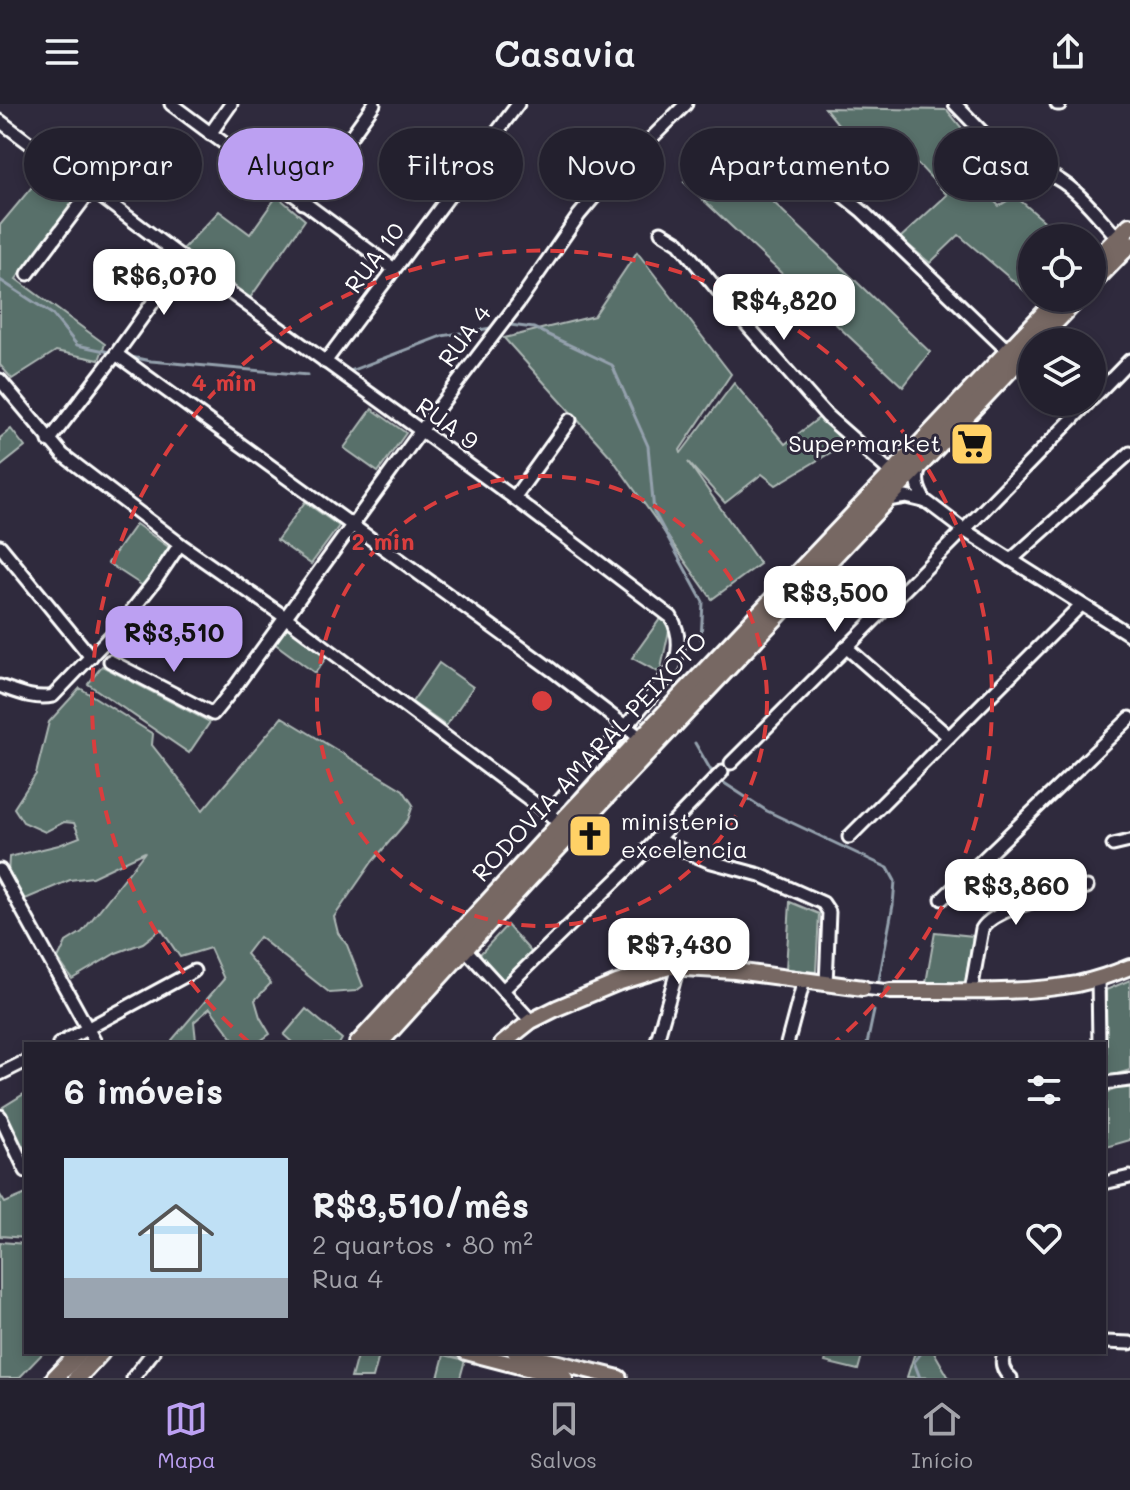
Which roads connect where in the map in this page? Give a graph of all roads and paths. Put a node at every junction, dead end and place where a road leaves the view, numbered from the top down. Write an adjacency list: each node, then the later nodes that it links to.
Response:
1 (171, 104): 8 (street)
2 (231, 104): 8 (street)
3 (374, 104): 13 (street)
4 (518, 104): 19 (street, RUA 10)
5 (955, 104): 15 (street)
6 (681, 105): 33 (street, RUA 4)
7 (1, 124): 9 (street, RUA 9)
8 (210, 134): 13 (street)
9 (24, 141)
10 (84, 200): 20 (street)
11 (104, 200): 17 (street, RUA 9)
12 (848, 200): 24 (street)
13 (303, 203): 19 (street)
14 (661, 232): 37 (street)
15 (1126, 236): 16 (highway); 18 (highway)
16 (1106, 252)
17 (184, 259): 25 (street); 28 (street, RUA 9)
18 (1106, 264)
19 (394, 269): 28 (street, RUA 10)
20 (28, 274)
21 (1046, 312): 24 (highway, RODOVIA AMARAL PEIXOTO)
22 (1065, 312): 23 (highway)
23 (1049, 328)
24 (1008, 351): 37 (highway, RODOVIA AMARAL PEIXOTO)
25 (116, 354): 34 (street); 41 (street)
26 (1130, 360): 30 (street)
27 (1018, 361): 36 (highway, RODOVIA AMARAL PEIXOTO)
28 (325, 362): 33 (street, RUA 9)
29 (0, 380): 34 (street)
30 (1106, 384)
31 (1074, 416): 42 (street)
32 (570, 420): 38 (street)
33 (420, 432): 38 (street, RUA 9); 41 (street, RUA 4)
34 (49, 441): 43 (street)
35 (1130, 453): 45 (street)
36 (921, 464): 39 (highway, RODOVIA AMARAL PEIXOTO); 40 (street)
37 (893, 474): 56 (highway, RODOVIA AMARAL PEIXOTO)
38 (514, 498): 54 (street, RUA 9)
39 (887, 500): 40 (street); 65 (highway, RODOVIA AMARAL PEIXOTO)
40 (927, 502): 42 (street)
41 (352, 525): 47 (street, RUA 4); 54 (street)
42 (964, 530): 45 (street); 49 (street)
43 (180, 544): 47 (street); 50 (street)
44 (0, 546): 50 (street)
45 (1011, 560): 46 (street)
46 (1081, 605): 48 (street); 55 (street)
47 (285, 617): 51 (street, RUA 4); 57 (street)
48 (1130, 635)
49 (846, 647): 55 (street); 59 (street)
50 (91, 657): 52 (street)
51 (110, 661)
52 (0, 686)
53 (1130, 718): 64 (street)
54 (626, 726): 56 (street); 57 (street, RUA 9)
55 (949, 737): 58 (street)
56 (641, 738): 57 (highway, RODOVIA AMARAL PEIXOTO)
57 (555, 818): 80 (highway, RODOVIA AMARAL PEIXOTO)
58 (849, 837)
59 (656, 839): 71 (street); 73 (street)
60 (1130, 841): 61 (street)
61 (1113, 845)
62 (2, 878): 77 (street)
63 (1087, 887): 75 (street)
64 (942, 899)
65 (465, 949): 73 (street); 81 (highway, RODOVIA AMARAL PEIXOTO)
66 (678, 967): 70 (main road); 76 (main road); 83 (street)
67 (1130, 967): 69 (main road)
68 (194, 971): 77 (street)
69 (1098, 978): 75 (main road); 85 (street)
70 (804, 980): 71 (main road); 84 (street)
71 (826, 984): 72 (main road)
72 (863, 988): 74 (street)
73 (503, 990): 76 (street)
74 (890, 991): 75 (main road)
75 (971, 991)
76 (531, 1021): 82 (main road)
77 (88, 1029): 78 (street); 79 (street)
78 (63, 1042)
79 (95, 1042)
80 (360, 1042)
81 (380, 1042)
82 (505, 1042)
83 (657, 1042)
84 (788, 1042)
85 (1099, 1042)
86 (24, 1062): 87 (street)
87 (0, 1074)
88 (1130, 1080): 89 (street)
89 (1106, 1083)
90 (0, 1116): 91 (street)
91 (24, 1167)
92 (1130, 1177): 93 (street)
93 (1106, 1183)
94 (1106, 1342): 95 (street)
95 (1130, 1343)
96 (78, 1354): 103 (highway)
97 (99, 1354): 104 (highway)
98 (151, 1354): 105 (street)
99 (477, 1354): 102 (main road)
100 (521, 1354): 102 (main road)
101 (1005, 1354): 107 (street)
102 (565, 1370): 106 (main road)
103 (55, 1378)
104 (77, 1378)
105 (133, 1378)
106 (619, 1378)
107 (1011, 1378)

